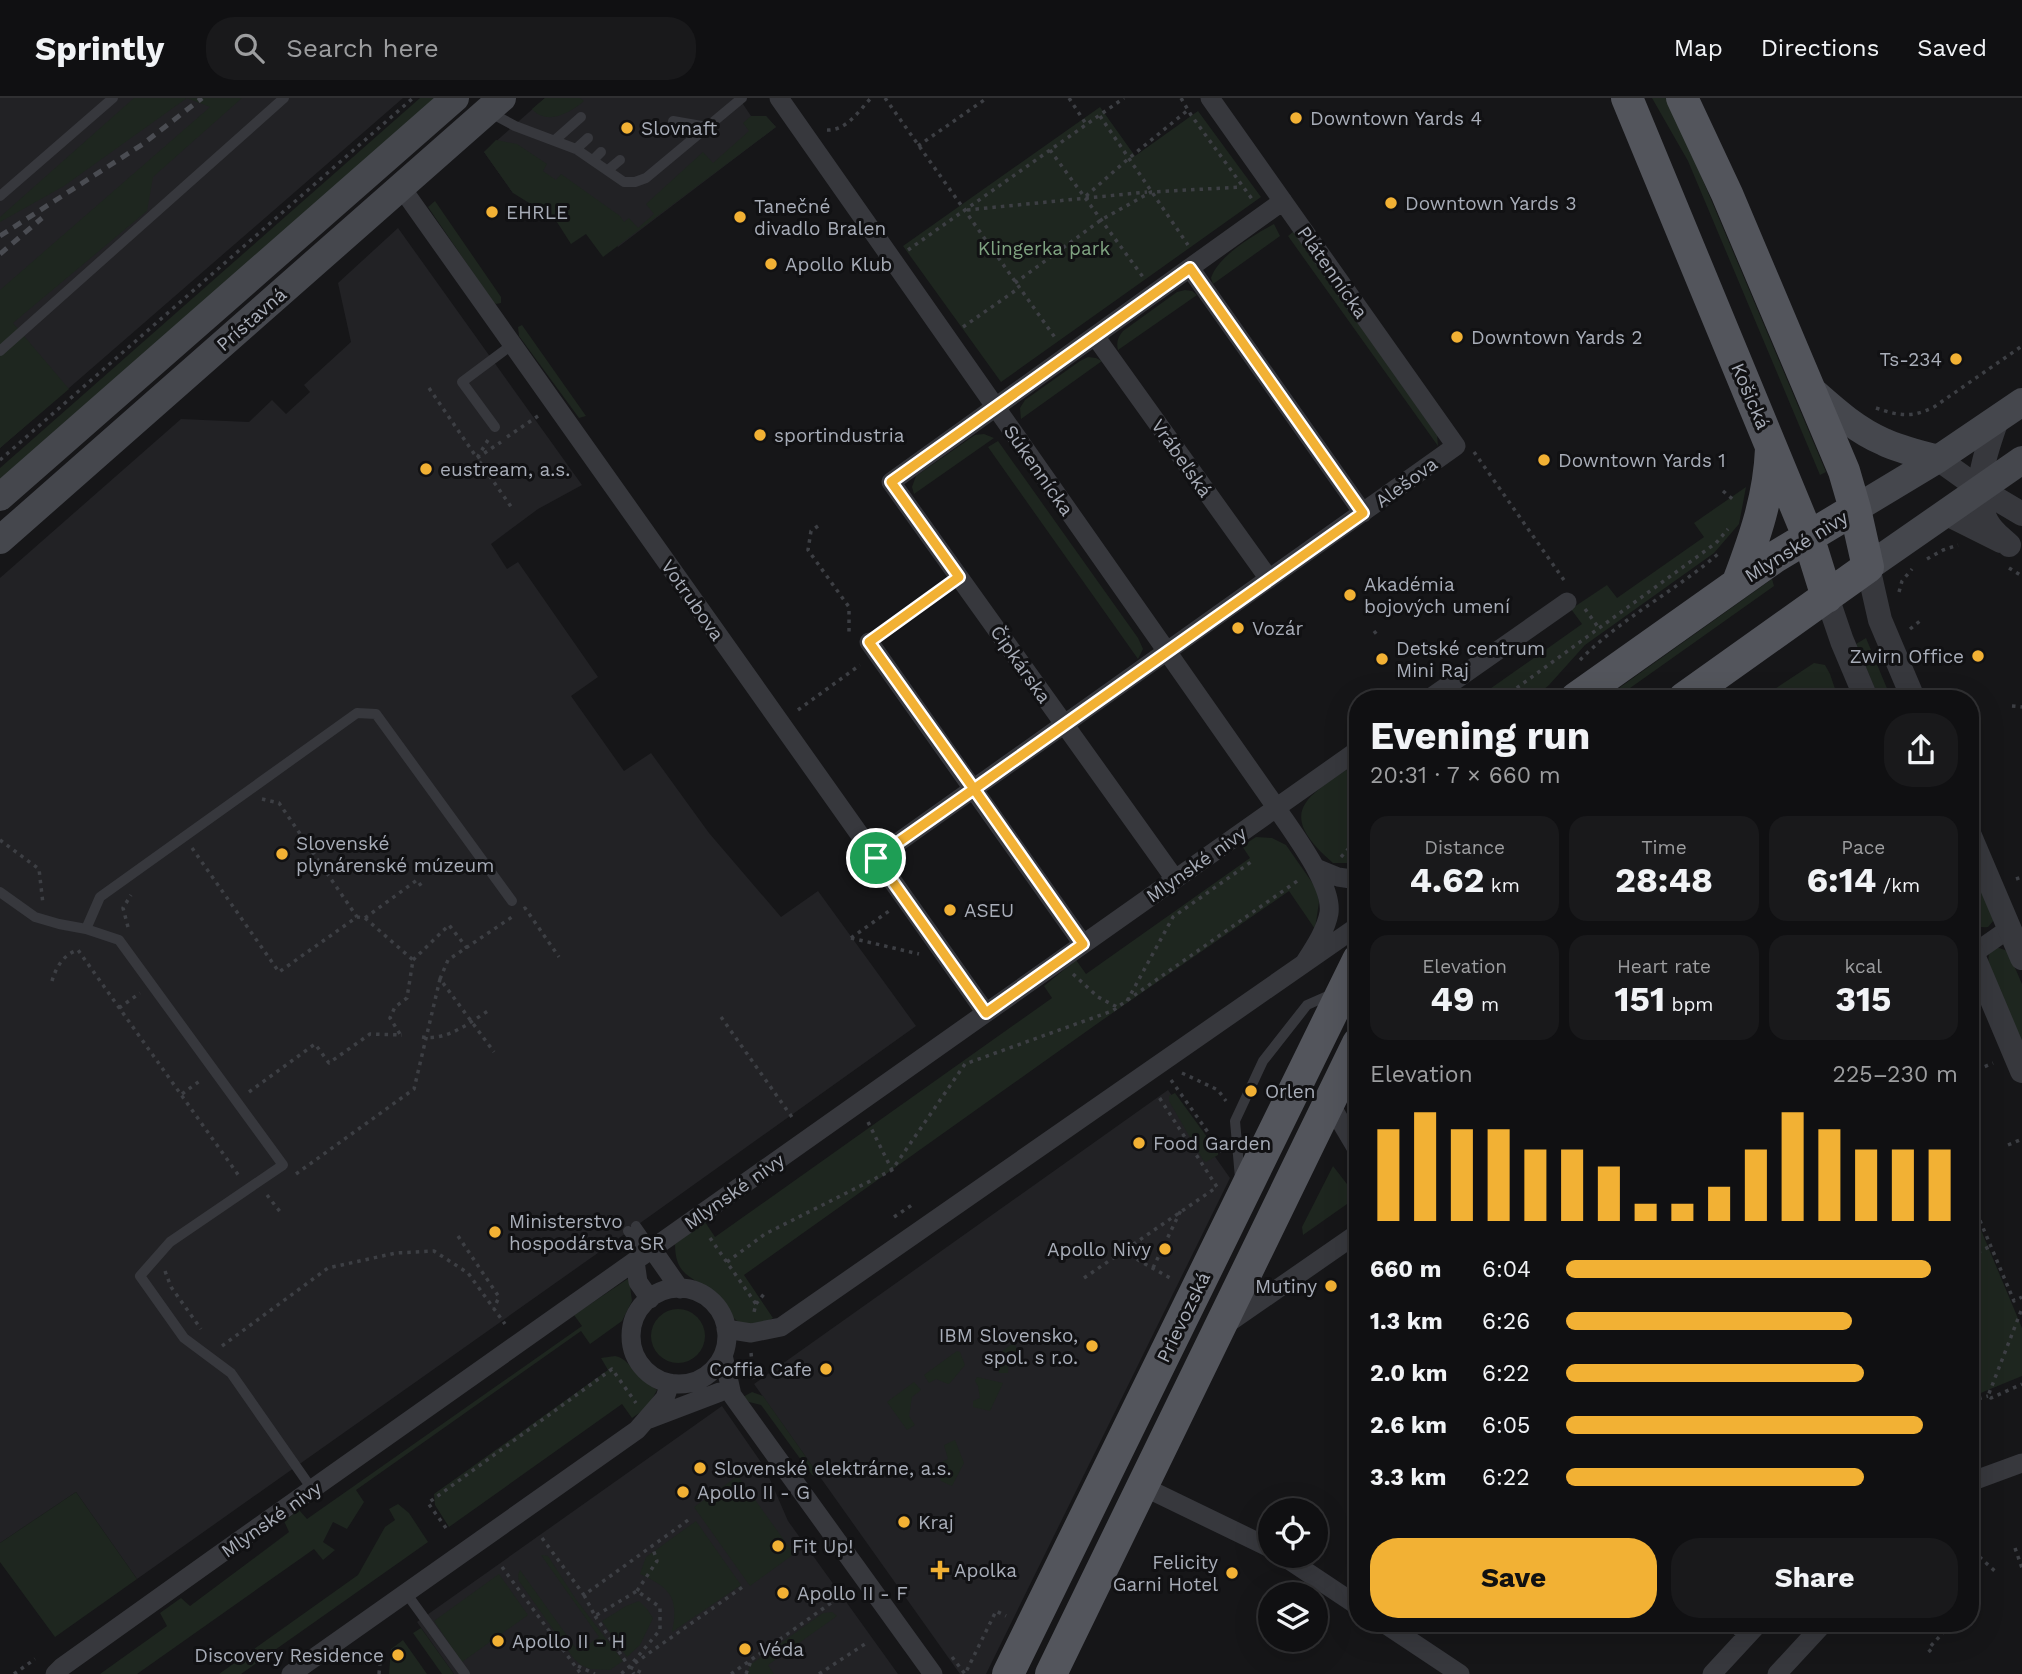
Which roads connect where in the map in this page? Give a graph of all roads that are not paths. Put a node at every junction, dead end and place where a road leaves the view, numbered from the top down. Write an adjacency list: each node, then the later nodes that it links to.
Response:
1 (113, 98): 19 (lane)
2 (284, 98): 24 (lane)
3 (456, 98): 35 (main road, Prístavná)
4 (742, 98): 12 (lane)
5 (779, 98): 27 (street, Súkennícka)
6 (1209, 98): 20 (street, Plátennícka)
7 (1627, 98): 30 (main road, Košická)
8 (1682, 98): 25 (main road)
9 (495, 105): 14 (lane); 18 (main road, Prístavná)
10 (582, 117): 14 (lane)
11 (673, 121): 12 (lane)
12 (707, 127): 17 (lane)
13 (588, 138): 15 (lane)
14 (555, 140): 15 (lane)
15 (576, 149): 17 (lane)
16 (620, 160): 17 (lane)
17 (608, 170)
18 (401, 187): 23 (street, Votrubova); 41 (main road, Prístavná)
19 (0, 196)
20 (1283, 201): 21 (street); 31 (street, Plátennícka)
21 (1191, 259): 22 (street); 37 (street)
22 (1095, 336): 27 (street); 45 (street, Vrábeľská)
23 (513, 344): 29 (lane); 61 (street, Votrubova)
24 (0, 351)
25 (1806, 385): 32 (main road); 36 (main road)
26 (2022, 402): 28 (main road, Mlynské nivy)
27 (995, 408): 44 (street, Čipkárska); 50 (street, Súkennícka)
28 (1997, 420): 32 (main road, Mlynské nivy); 34 (street)
29 (495, 427)
30 (1771, 444): 40 (main road, Košická); 46 (main road)
31 (1456, 446): 37 (street, Alešova)
32 (1938, 459): 34 (street); 36 (main road, Mlynské nivy)
33 (2022, 460): 34 (main road)
34 (1980, 489): 38 (main road); 39 (street); 42 (street)
35 (0, 498)
36 (1855, 509): 40 (main road, Mlynské nivy); 43 (main road)
37 (1363, 513): 45 (street, Alešova)
38 (1945, 513): 42 (street); 43 (main road)
39 (2022, 514)
40 (1808, 536): 46 (main road, Mlynské nivy); 47 (main road, Košická)
41 (0, 540)
42 (2016, 549)
43 (1868, 567): 47 (main road); 55 (street)
44 (959, 577): 49 (lane); 56 (street, Čipkárska)
45 (1269, 579): 50 (street, Alešova)
46 (1738, 582): 51 (main road, Mlynské nivy)
47 (1826, 597): 53 (main road); 54 (street, Košická)
48 (1567, 602): 52 (street)
49 (873, 647): 58 (street)
50 (1167, 652): 56 (street, Alešova); 59 (street, Súkennícka)
51 (1568, 684)
52 (1441, 690)
53 (1695, 690)
54 (1863, 690)
55 (1910, 690)
56 (1064, 724): 58 (street, Alešova); 63 (street, Čipkárska)
57 (1349, 756): 59 (street, Mlynské nivy)
58 (974, 789): 61 (street, Alešova); 70 (street)
59 (1276, 807): 62 (street); 63 (street, Mlynské nivy)
60 (1979, 857): 68 (street)
61 (876, 858): 76 (street, Votrubova)
62 (1316, 868): 64 (street); 73 (street)
63 (1175, 879): 70 (street, Mlynské nivy)
64 (1349, 879)
65 (0, 892): 67 (lane)
66 (512, 901): 67 (lane)
67 (86, 929): 95 (lane)
68 (2010, 929): 71 (street); 72 (street)
69 (1349, 932): 73 (street)
70 (1083, 944): 76 (street, Mlynské nivy)
71 (1979, 948)
72 (2022, 958)
73 (1305, 962): 86 (street)
74 (1979, 972): 78 (street)
75 (1349, 978): 108 (main road, Prievozská)
76 (986, 1013): 83 (street, Mlynské nivy)
77 (1349, 1061): 79 (main road, Prievozská)
78 (2022, 1072)
79 (1329, 1102): 80 (street); 87 (main road, Prievozská)
80 (1349, 1134)
81 (632, 1229): 83 (lane)
82 (1349, 1239): 87 (street, Prievozská)
83 (644, 1255): 84 (street); 85 (street); 95 (street, Mlynské nivy)
84 (680, 1289): 85 (street); 86 (street)
85 (650, 1298): 89 (street)
86 (726, 1329): 88 (street)
87 (1217, 1331): 94 (main road, Prievozská)
88 (723, 1355): 89 (street); 90 (street)
89 (678, 1383): 90 (street); 91 (street)
90 (726, 1393): 91 (street); 107 (street)
91 (645, 1415): 98 (street)
92 (2022, 1463): 93 (street)
93 (1979, 1479)
94 (1142, 1486): 96 (street); 109 (main road, Prievozská)
95 (312, 1489): 104 (street, Mlynské nivy)
96 (1258, 1542)
97 (1301, 1568): 99 (street)
98 (406, 1593): 105 (street); 106 (lane)
99 (1349, 1600)
100 (1397, 1632): 110 (street)
101 (1744, 1632): 111 (street)
102 (1817, 1632): 103 (street)
103 (1783, 1672)
104 (55, 1674)
105 (291, 1674)
106 (465, 1674)
107 (933, 1674)
108 (1008, 1674)
109 (1051, 1674)
110 (1460, 1674)
111 (1712, 1674)

